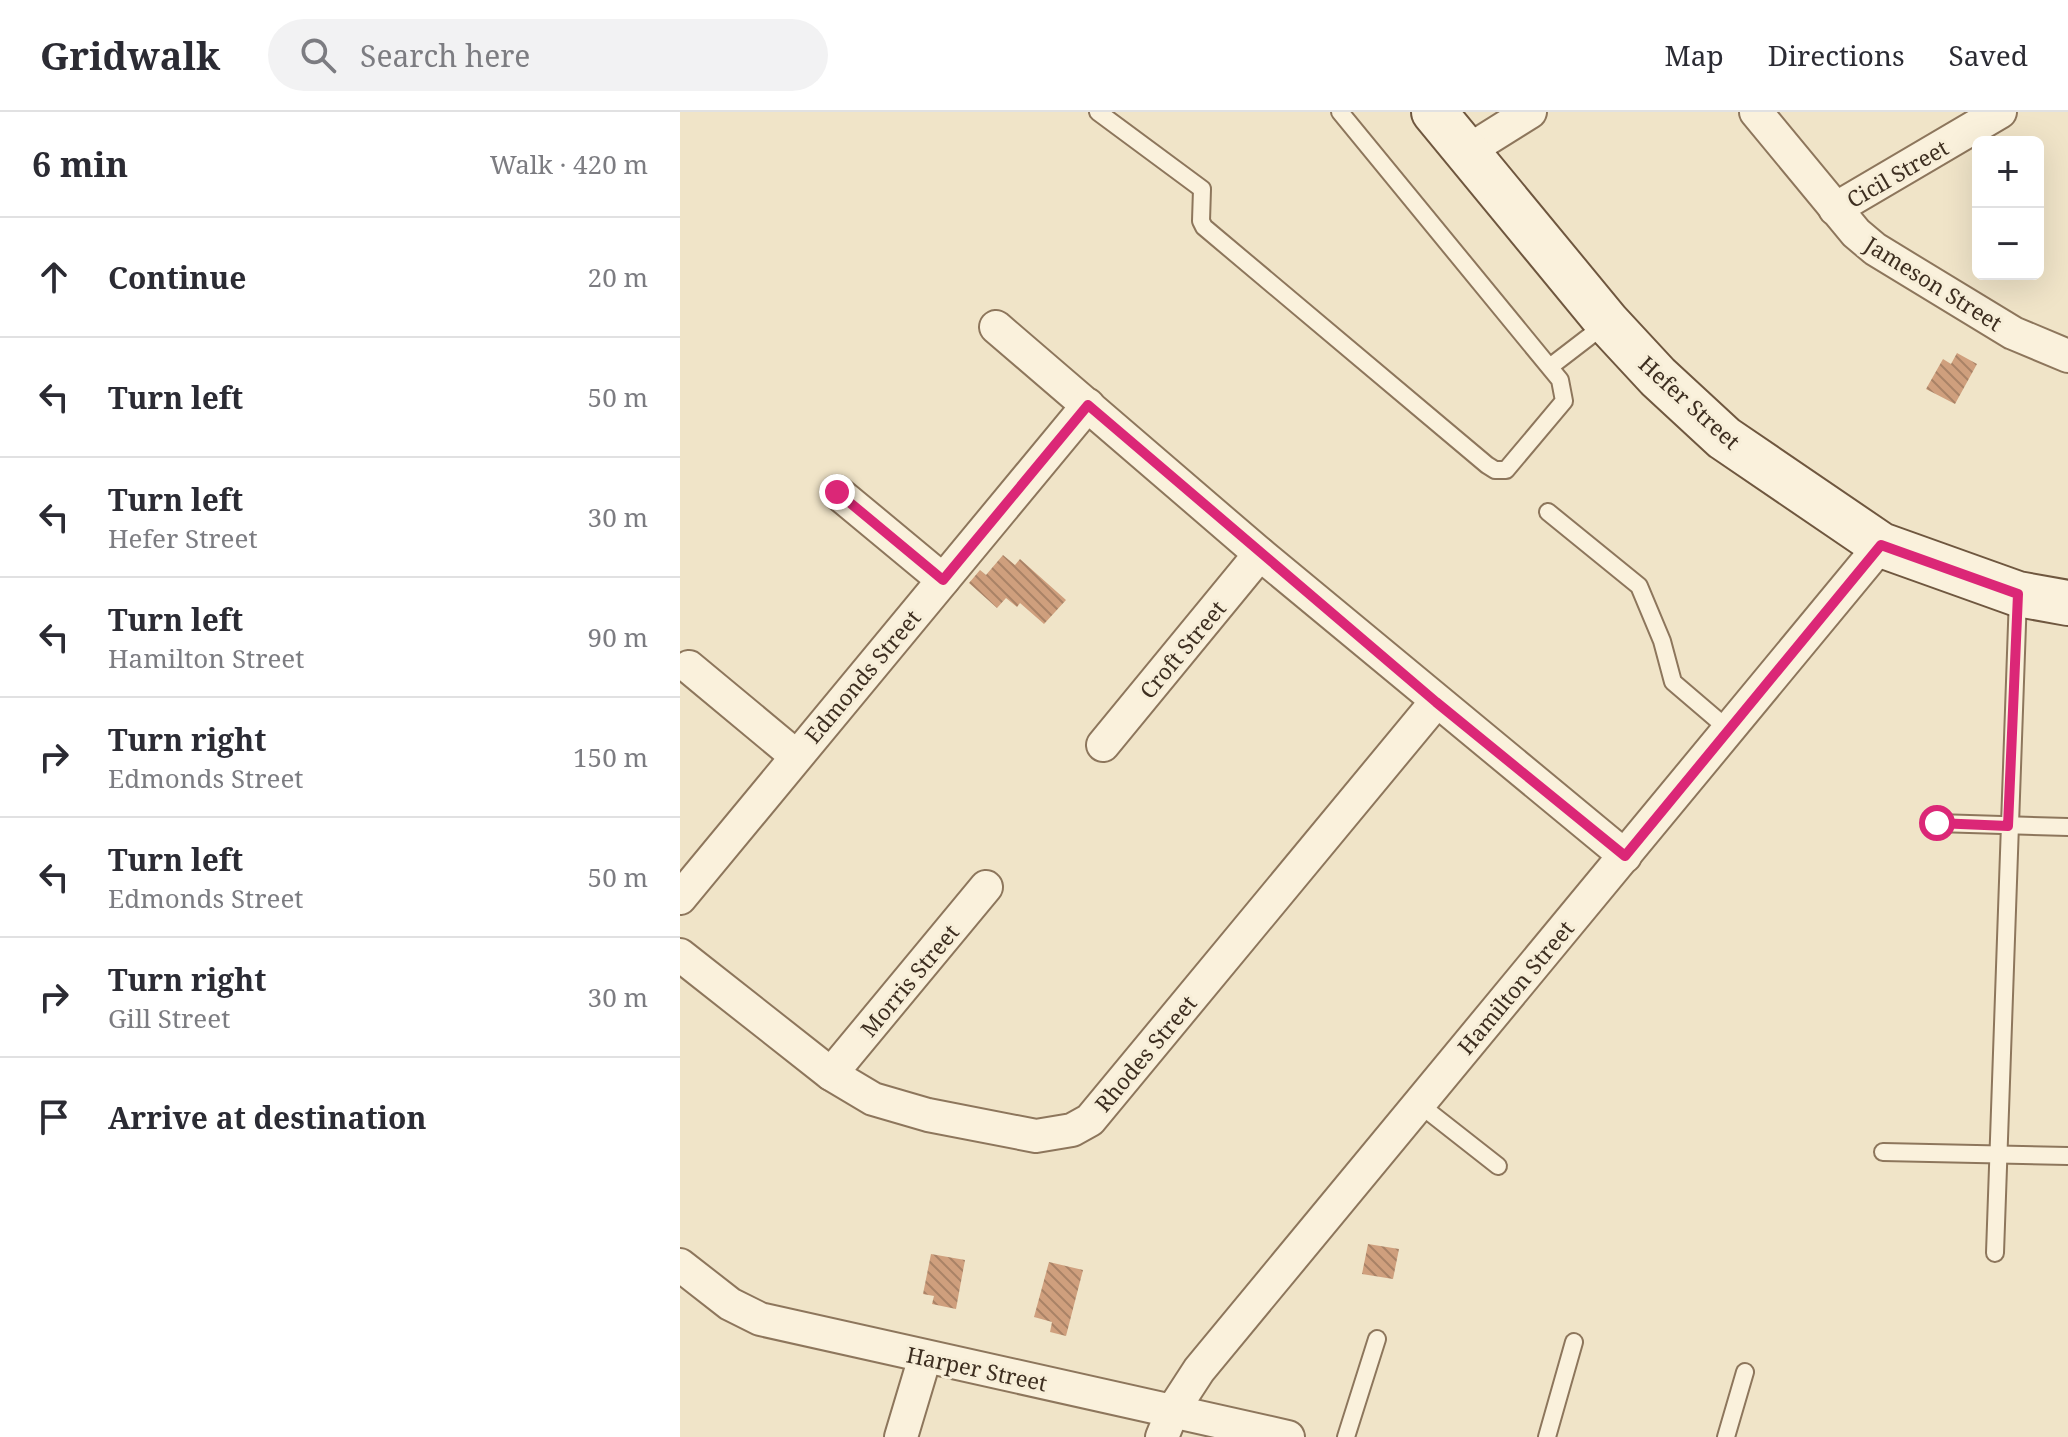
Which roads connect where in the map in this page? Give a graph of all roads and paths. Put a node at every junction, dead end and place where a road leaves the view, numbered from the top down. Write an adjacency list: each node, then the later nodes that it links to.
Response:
1 (1098, 112): 12 (lane)
2 (1340, 112): 12 (lane)
3 (1434, 112): 7 (street, Hefer Street)
4 (1530, 112): 7 (street)
5 (1756, 112): 8 (street, Jameson Street)
6 (2000, 112): 8 (street, Cicil Street)
7 (1466, 152): 9 (street, Hefer Street)
8 (1835, 209): 11 (street, Jameson Street)
9 (1607, 322): 12 (lane); 16 (street, Hefer Street)
10 (996, 327): 13 (street)
11 (2068, 356)
12 (1551, 366)
13 (1088, 405): 17 (street); 18 (street, Edmonds Street)
14 (837, 492): 18 (street)
15 (1548, 512): 23 (lane)
16 (1881, 545): 19 (street, Hefer Street); 23 (street, Hamilton Street)
17 (1260, 554): 22 (street); 24 (street, Croft Street)
18 (943, 580): 25 (street, Edmonds Street)
19 (2018, 594): 20 (street, Hefer Street); 27 (lane)
20 (2068, 603)
21 (689, 667): 25 (street)
22 (1436, 702): 29 (street); 33 (street, Rhodes Street)
23 (1728, 729): 29 (street, Hamilton Street)
24 (1103, 745)
25 (796, 756): 31 (street, Edmonds Street)
26 (1937, 823): 27 (lane)
27 (2008, 826): 28 (lane); 36 (lane)
28 (2068, 827)
29 (1625, 856): 34 (street, Hamilton Street)
30 (986, 887): 33 (street, Morris Street)
31 (680, 898)
32 (680, 955): 33 (street, Rhodes Street)
33 (831, 1074)
34 (1419, 1104): 38 (lane); 45 (street, Hamilton Street)
35 (1883, 1152): 36 (lane)
36 (1999, 1154): 37 (lane); 39 (lane)
37 (2068, 1156)
38 (1498, 1166)
39 (1995, 1253)
40 (680, 1265): 43 (street, Harper Street)
41 (1377, 1339): 48 (lane)
42 (1574, 1342): 49 (lane)
43 (925, 1357): 45 (street, Harper Street); 46 (street)
44 (1745, 1372): 50 (lane)
45 (1168, 1424): 47 (street, Harper Street)
46 (901, 1437)
47 (1288, 1437)
48 (1346, 1437)
49 (1547, 1437)
50 (1726, 1437)

